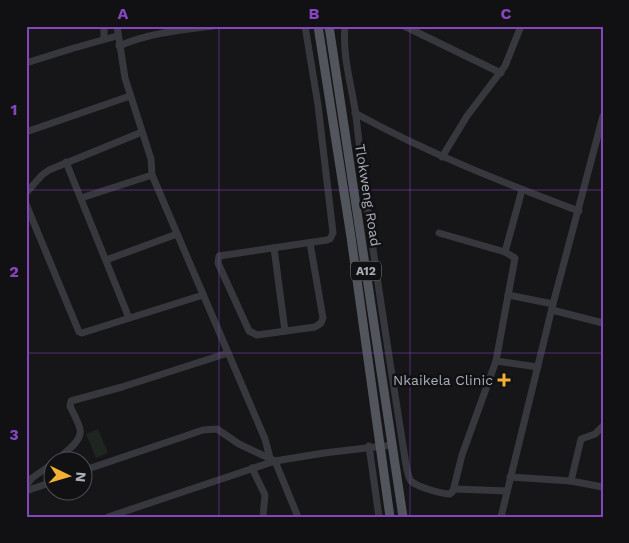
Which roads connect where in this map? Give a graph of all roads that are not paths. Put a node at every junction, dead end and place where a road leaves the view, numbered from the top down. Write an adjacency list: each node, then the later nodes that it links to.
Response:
1 (104, 26): 12 (street)
2 (117, 26): 11 (street)
3 (213, 26): 13 (street)
4 (305, 26): 33 (street)
5 (318, 26): 47 (main road, Tlokweng Road / A12)
6 (330, 26): 14 (main road, Tlokweng Road / A12)
7 (335, 26): 14 (main road)
8 (345, 26): 18 (street)
9 (404, 26): 16 (street)
10 (521, 26): 16 (street)
11 (117, 36): 12 (street); 13 (street)
12 (104, 39): 15 (street)
13 (119, 46): 17 (street)
14 (334, 52): 48 (main road, Tlokweng Road / A12)
15 (26, 63)
16 (501, 73): 23 (street)
17 (130, 96): 20 (street); 21 (street)
18 (355, 113): 23 (street); 60 (street)
19 (603, 116): 22 (street)
20 (26, 132)
21 (142, 132): 24 (street); 25 (street)
22 (600, 140): 30 (street)
23 (442, 157): 27 (street)
24 (66, 162): 26 (street); 28 (street)
25 (152, 175): 28 (street); 32 (street)
26 (27, 189)
27 (522, 190): 30 (street); 35 (street)
28 (81, 198): 36 (street)
29 (26, 204): 40 (street)
30 (579, 212): 39 (street)
31 (439, 232): 35 (street)
32 (178, 234): 36 (street); 37 (street)
33 (310, 243): 34 (street); 42 (street)
34 (274, 248): 42 (street); 42 (street)
35 (504, 252): 38 (street)
36 (106, 260): 40 (street)
37 (203, 295): 40 (street); 43 (street)
38 (508, 295): 39 (street); 44 (street)
39 (552, 307): 41 (street); 45 (street)
40 (129, 318)
41 (603, 323)
42 (285, 331)
43 (228, 353): 50 (street); 51 (street)
44 (496, 360): 45 (street); 60 (street)
45 (538, 367): 55 (street)
46 (603, 426): 56 (street)
47 (380, 445): 48 (street); 49 (street); 67 (main road, Tlokweng Road / A12)
48 (392, 445): 68 (main road, Tlokweng Road / A12)
49 (369, 446): 51 (street); 66 (street)
50 (68, 450)
51 (273, 460): 52 (street); 53 (street); 65 (street)
52 (92, 468)
53 (252, 468): 63 (street); 64 (street)
54 (42, 471): 58 (street)
55 (510, 477): 56 (street); 62 (street)
56 (571, 481): 59 (street)
57 (42, 485): 61 (street)
58 (26, 486)
59 (603, 488)
60 (454, 489): 62 (street)
61 (26, 491)
62 (507, 491): 69 (street)
63 (108, 517)
64 (263, 517)
65 (298, 517)
66 (380, 517)
67 (390, 517)
68 (403, 517)
69 (501, 517)

